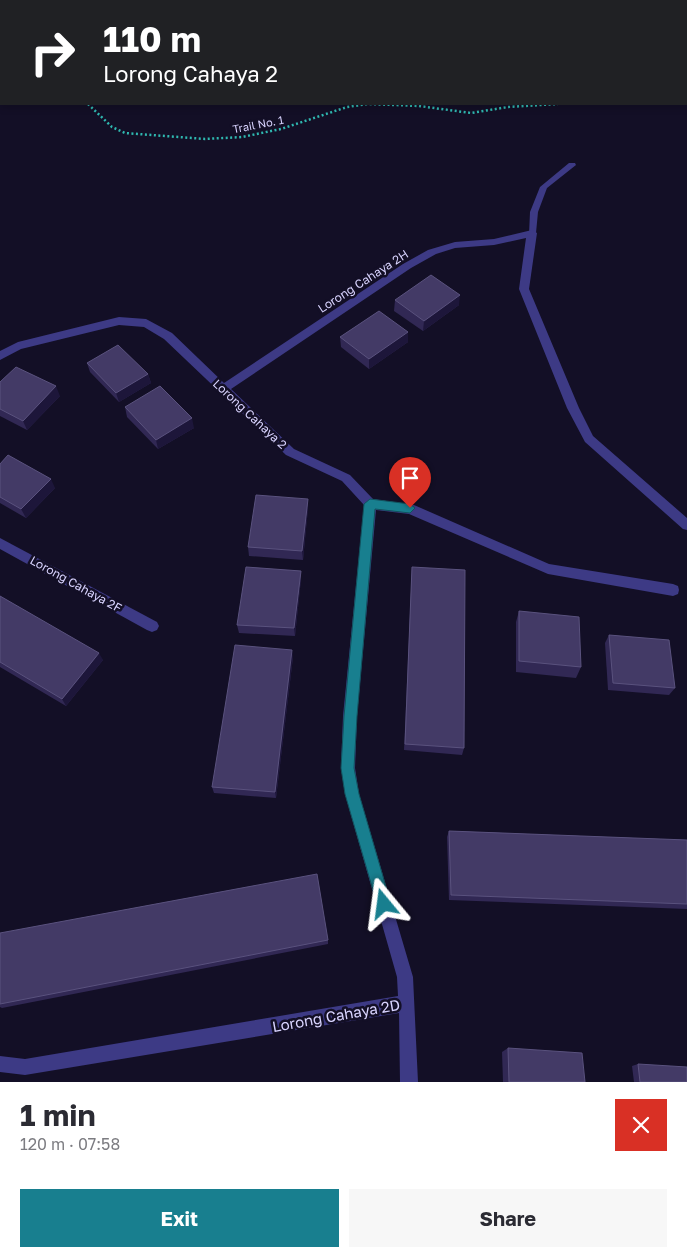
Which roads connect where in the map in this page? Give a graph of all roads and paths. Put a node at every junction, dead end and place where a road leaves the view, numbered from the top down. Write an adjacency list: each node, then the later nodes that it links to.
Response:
1 (89, 105): 2 (path, Trail No. 1)
2 (361, 105)
3 (394, 105): 4 (path, Trail No. 1)
4 (541, 105)
5 (572, 165): 6 (lane)
6 (532, 233): 8 (street, Lorong Cahaya 2H); 10 (street)
7 (0, 356): 8 (street, Lorong Cahaya 2)
8 (223, 389): 9 (street, Lorong Cahaya 2)
9 (370, 504): 12 (street); 14 (street, Lorong Cahaya 2D)
10 (687, 525)
11 (0, 542): 13 (street, Lorong Cahaya 2F)
12 (672, 590)
13 (152, 626)
14 (407, 1003): 15 (street, Lorong Cahaya 2D); 16 (street)
15 (0, 1064)
16 (409, 1082)

